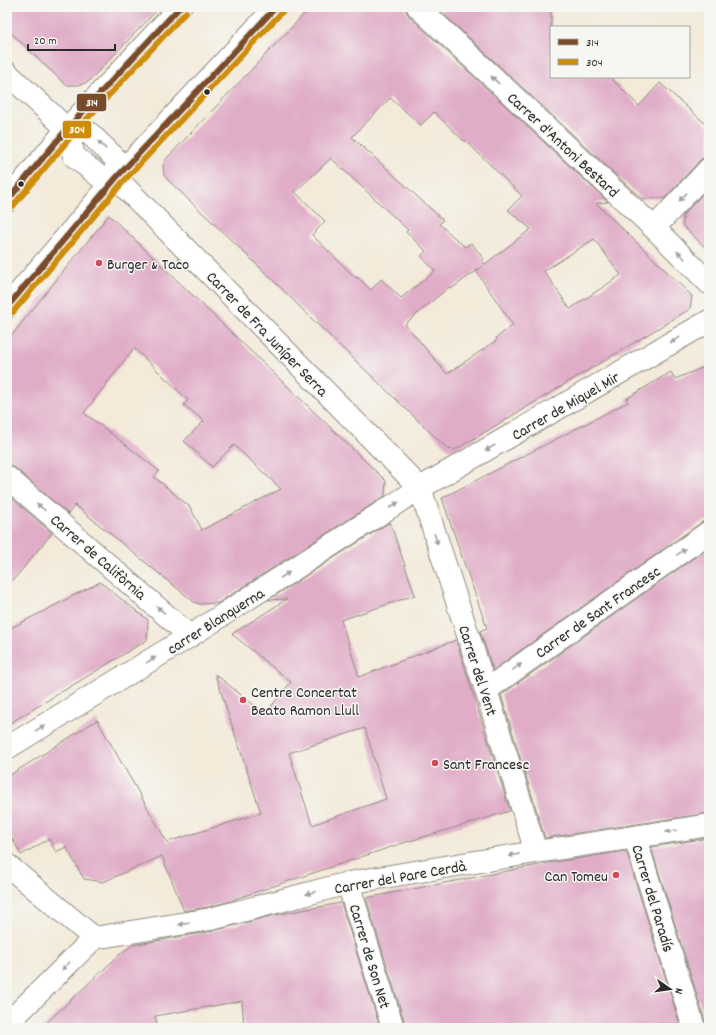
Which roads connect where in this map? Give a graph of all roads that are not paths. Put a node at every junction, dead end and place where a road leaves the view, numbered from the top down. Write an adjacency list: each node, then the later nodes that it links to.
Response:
1 (180, 7): 5 (street)
2 (276, 7): 7 (street)
3 (418, 7): 9 (street, Carrer d'Antoni Bestard, one-way to 3)
4 (7, 73): 5 (street)
5 (67, 129): 7 (street); 8 (street)
6 (709, 168): 9 (street, one-way to 9)
7 (116, 178): 11 (street); 14 (street, Carrer de Fra Juníper Serra)
8 (7, 201)
9 (654, 228): 10 (street, Carrer d'Antoni Bestard, one-way to 9)
10 (709, 283)
11 (7, 307)
12 (709, 321): 14 (street, Carrer de Miquel Mir, one-way to 14)
13 (7, 477): 16 (street, Carrer de Califòrnia, one-way to 13)
14 (420, 488): 16 (street, carrer Blanquerna, one-way to 14); 17 (street, Carrer del Vent, one-way to 17)
15 (709, 532): 17 (street, Carrer de Sant Francesc, one-way to 15)
16 (190, 636): 18 (street, carrer Blanquerna, one-way to 16)
17 (486, 690): 21 (street, Carrer del Vent)
18 (7, 748)
19 (709, 825): 20 (street, Carrer del Pare Cerdà, one-way to 20)
20 (635, 837): 21 (street, Carrer del Pare Cerdà); 27 (street, Carrer del Paradís)
21 (536, 852): 23 (street, Carrer del Pare Cerdà, one-way to 23)
22 (7, 865): 24 (street)
23 (348, 883): 24 (street, Carrer del Pare Cerdà, one-way to 24); 26 (street, Carrer de Son Net)
24 (94, 938): 25 (street, one-way to 25)
25 (7, 1024)
26 (393, 1028)
27 (694, 1028)

